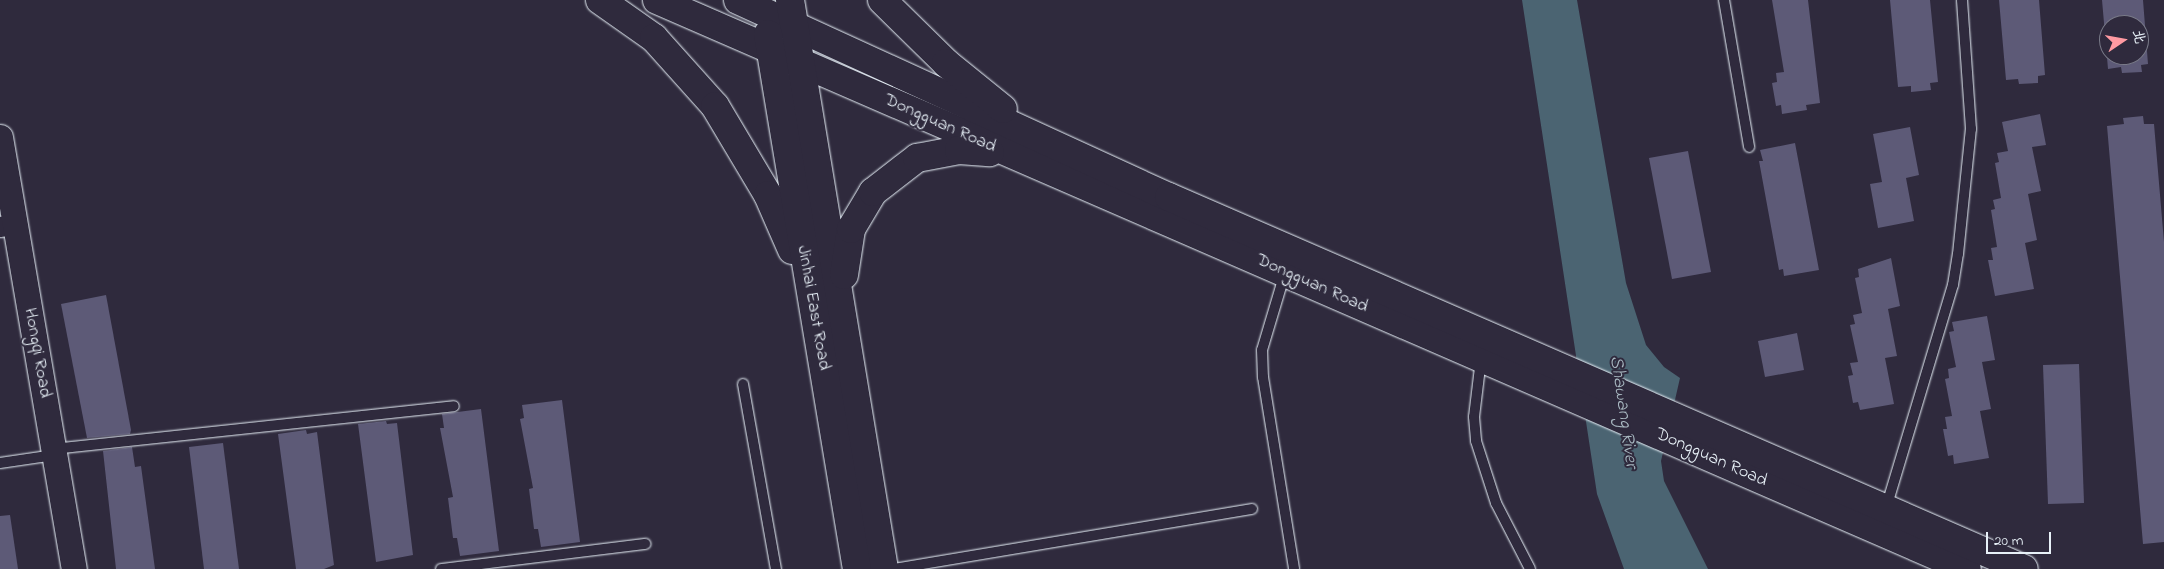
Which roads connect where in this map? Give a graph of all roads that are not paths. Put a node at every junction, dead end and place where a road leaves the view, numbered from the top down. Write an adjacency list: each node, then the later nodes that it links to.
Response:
1 (600, 0): 17 (main road)
2 (657, 0): 9 (main road, Dongguan Road)
3 (738, 0): 7 (main road, Dongguan Road)
4 (882, 0): 11 (main road)
5 (1724, 0): 13 (lane)
6 (1962, 0): 25 (lane)
7 (765, 5): 8 (main road, Dongguan Road); 9 (main road, Jinhai East Road)
8 (792, 12): 10 (main road, Jinhai East Road); 11 (main road, Dongguan Road)
9 (769, 48): 10 (main road, Dongguan Road); 17 (main road, Jinhai East Road)
10 (800, 61): 14 (main road, Dongguan Road); 18 (main road, Jinhai East Road)
11 (1035, 135): 25 (main road, Dongguan Road)
12 (0, 137): 15 (street, Hongqi Road)
13 (1749, 147)
14 (1004, 153): 16 (main road, Dongguan Road); 18 (main road)
15 (8, 226): 22 (street, Hongqi Road)
16 (1286, 273): 19 (main road, Dongguan Road); 33 (lane)
17 (810, 292): 30 (main road, Jinhai East Road)
18 (840, 299): 31 (main road, Jinhai East Road)
19 (1481, 358): 34 (lane); 35 (main road, Dongguan Road)
20 (743, 384): 29 (lane)
21 (454, 406): 22 (lane)
22 (54, 452): 23 (lane); 27 (street, Hongqi Road)
23 (0, 463)
24 (1252, 509): 32 (lane)
25 (1885, 509): 36 (main road, Dongguan Road)
26 (645, 544): 28 (lane)
27 (74, 569)
28 (441, 569)
29 (776, 569)
30 (857, 569)
31 (884, 569)
32 (893, 569)
33 (1294, 569)
34 (1530, 569)
35 (1967, 569)
36 (2024, 569)

